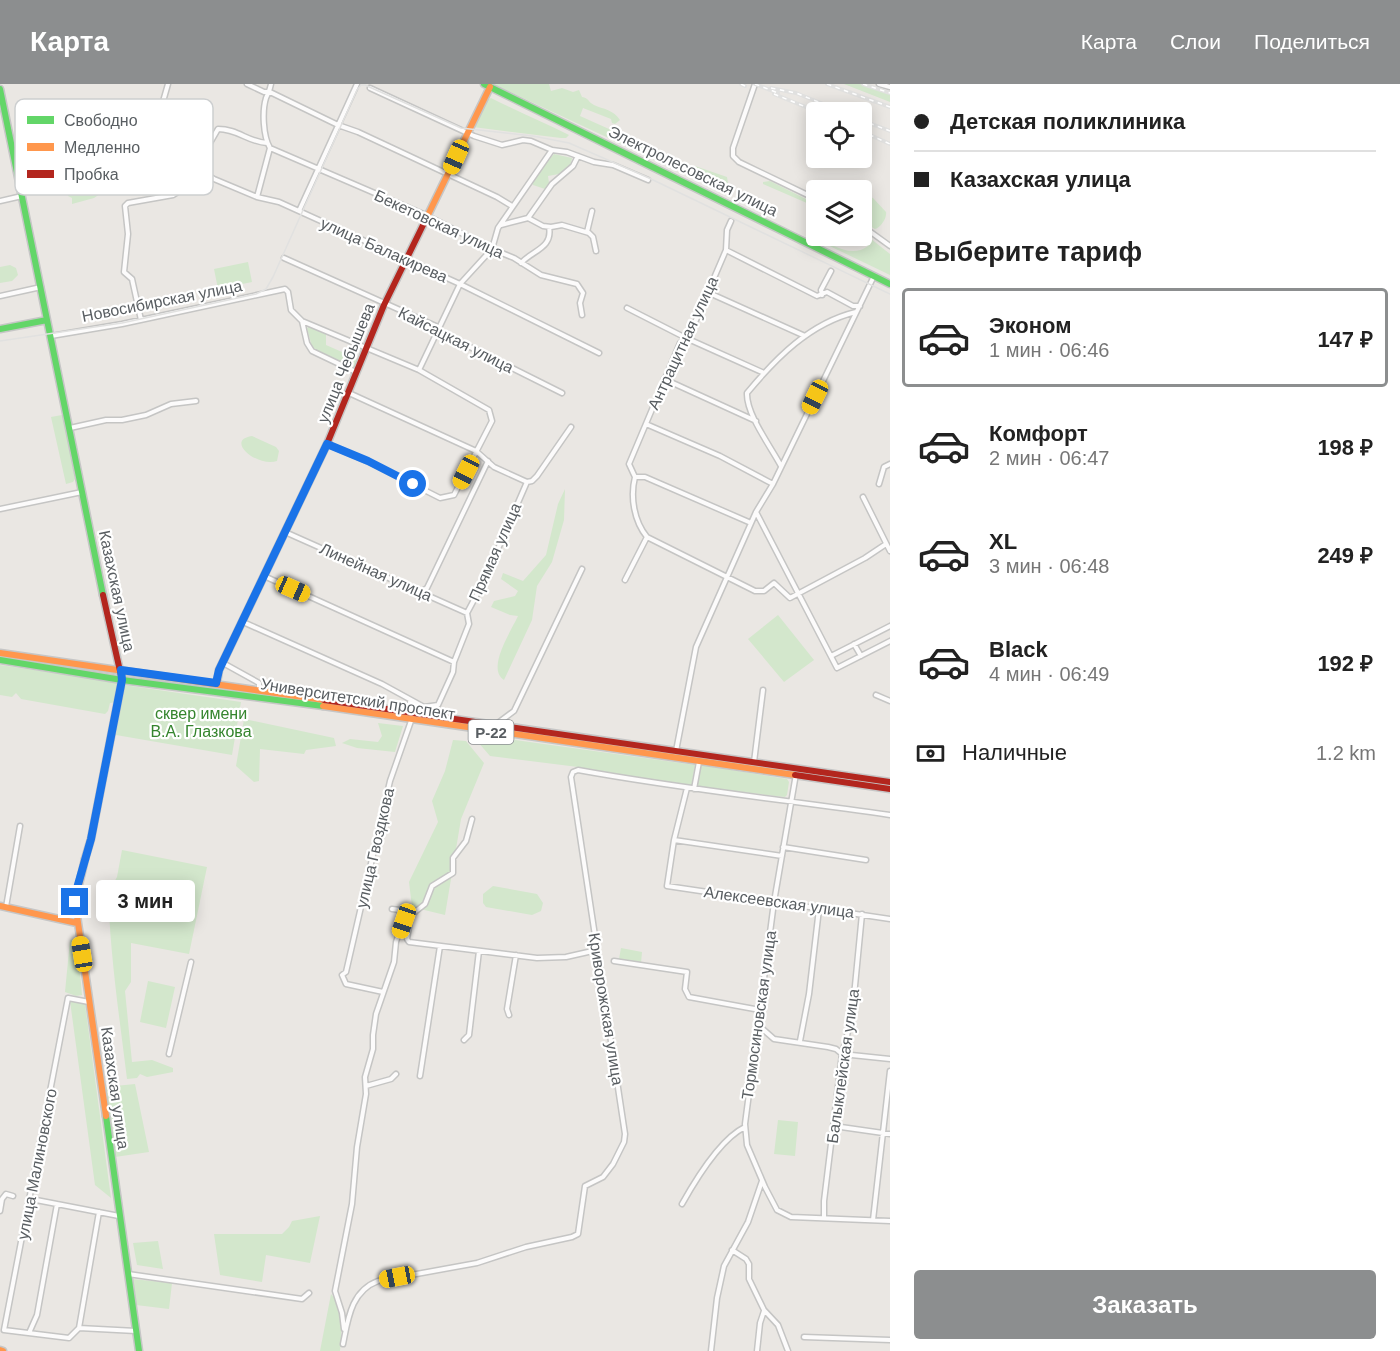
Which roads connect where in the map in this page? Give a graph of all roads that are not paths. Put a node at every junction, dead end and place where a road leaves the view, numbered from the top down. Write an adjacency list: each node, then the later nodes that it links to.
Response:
1 (168, 84): 12 (street)
2 (247, 84): 11 (street)
3 (271, 84): 11 (street)
4 (357, 84): 13 (street)
5 (755, 84): 24 (street)
6 (879, 84): 8 (street)
7 (487, 86): 14 (main road, улица Чебышева); 47 (main road, Электролесовская улица)
8 (890, 87)
9 (370, 88): 14 (street)
10 (0, 89): 19 (main road, Казахская улица)
11 (270, 92): 13 (street); 16 (street)
12 (164, 99)
13 (338, 125): 20 (street); 21 (street)
14 (467, 133): 17 (street); 21 (main road, улица Чебышева)
15 (213, 137): 16 (street, Бекетовская улица)
16 (268, 145): 20 (street, Бекетовская улица); 27 (street)
17 (552, 150): 18 (street); 29 (street)
18 (578, 156): 23 (street); 33 (street)
19 (15, 162)
20 (317, 170): 30 (street); 32 (street, Бекетовская улица)
21 (448, 175): 29 (street); 32 (main road, улица Чебышева)
22 (213, 179): 27 (street, улица Балакирева)
23 (648, 180)
24 (806, 194)
25 (173, 195): 60 (street)
26 (22, 196): 28 (street); 50 (main road, Казахская улица)
27 (256, 197): 30 (street, улица Балакирева)
28 (0, 201)
29 (512, 206): 36 (street)
30 (299, 211): 44 (street, улица Балакирева)
31 (592, 211): 37 (street)
32 (428, 216): 40 (street, Бекетовская улица); 44 (main road, улица Чебышева)
33 (528, 218): 35 (street); 36 (street)
34 (731, 221): 41 (street, Антрацитная улица)
35 (549, 227): 37 (street); 45 (street)
36 (498, 228): 40 (street)
37 (587, 232): 42 (street)
38 (872, 233): 39 (street)
39 (890, 246)
40 (492, 249): 45 (street, Бекетовская улица); 48 (street)
41 (726, 250): 51 (street, Антрацитная улица); 53 (street)
42 (596, 251)
43 (284, 258): 54 (street, Кайсацкая улица)
44 (406, 261): 48 (street, улица Балакирева); 54 (main road, улица Чебышева)
45 (521, 263): 58 (street, Бекетовская улица)
46 (831, 271): 53 (street)
47 (874, 276): 49 (main road, Электролесовская улица); 55 (street)
48 (460, 284): 62 (street); 68 (street, улица Балакирева)
49 (890, 284)
50 (41, 287): 52 (street); 59 (main road, Казахская улица)
51 (707, 292): 65 (street); 66 (street, Антрацитная улица)
52 (0, 296)
53 (822, 296): 55 (street)
54 (384, 305): 62 (street, Кайсацкая улица); 67 (main road, улица Чебышева)
55 (860, 306): 57 (street)
56 (627, 308): 66 (street)
57 (857, 312): 65 (street); 84 (street)
58 (582, 315)
59 (47, 320): 63 (main road); 64 (main road, Казахская улица)
60 (141, 320): 61 (street, Новосибирская улица); 64 (street, Новосибирская улица)
61 (302, 321): 67 (street); 70 (street)
62 (438, 327): 69 (street); 74 (street, Кайсацкая улица)
63 (0, 329)
64 (51, 336): 79 (main road, Казахская улица)
65 (805, 336): 71 (street)
66 (686, 338): 71 (street); 72 (street, Антрацитная улица)
67 (366, 348): 69 (street); 70 (main road, улица Чебышева)
68 (599, 353)
69 (419, 370): 81 (street)
70 (356, 372): 73 (main road, улица Чебышева)
71 (765, 373): 76 (street)
72 (664, 379): 76 (street); 77 (street, Антрацитная улица)
73 (349, 393): 80 (main road, улица Чебышева); 81 (street)
74 (562, 393)
75 (196, 401): 79 (street)
76 (756, 422): 84 (street)
77 (645, 424): 85 (street, Антрацитная улица); 87 (street)
78 (571, 427): 86 (street)
79 (70, 428): 89 (main road, Казахская улица)
80 (327, 444): 81 (street); 94 (main road, улица Чебышева)
81 (476, 451): 82 (street)
82 (488, 461): 86 (street); 102 (street)
83 (890, 464): 88 (street)
84 (781, 467): 87 (street)
85 (635, 477): 93 (street); 95 (street)
86 (527, 482): 104 (street, Прямая улица)
87 (773, 484): 92 (street)
88 (879, 484)
89 (83, 492): 91 (street); 115 (main road, Казахская улица)
90 (863, 497): 96 (street)
91 (0, 509)
92 (756, 512): 93 (street); 103 (street)
93 (751, 523): 100 (street)
94 (285, 532): 99 (main road, улица Чебышева); 102 (street, Линейная улица)
95 (647, 537): 100 (street); 101 (street)
96 (886, 544): 97 (street); 103 (street)
97 (890, 551)
98 (582, 569): 127 (street)
99 (264, 576): 105 (main road, улица Чебышева); 113 (street)
100 (727, 577): 103 (street); 128 (street)
101 (625, 580)
102 (420, 592): 104 (street, Линейная улица)
103 (798, 594): 110 (street)
104 (467, 613): 113 (street, Прямая улица)
105 (243, 622): 114 (main road, улица Чебышева); 122 (street)
106 (890, 626): 108 (street)
107 (890, 641): 111 (street)
108 (855, 644): 110 (street); 111 (street)
109 (0, 653): 115 (main road, Университетский проспект / Р-22)
110 (831, 656): 111 (street)
111 (861, 656)
112 (0, 660): 116 (main road, Университетский проспект / Р-22)
113 (454, 662): 122 (street, Прямая улица)
114 (223, 663): 117 (main road, улица Чебышева); 118 (street)
115 (121, 670): 116 (main road, Казахская улица); 117 (main road, Университетский проспект / Р-22)
116 (122, 680): 124 (main road, Университетский проспект / Р-22); 153 (main road, Казахская улица)
117 (216, 683): 118 (main road, Университетский проспект / Р-22)
118 (259, 690): 121 (main road, Университетский проспект / Р-22)
119 (764, 690): 130 (street)
120 (876, 695): 123 (street)
121 (321, 699): 124 (main road); 125 (main road, Университетский проспект / Р-22)
122 (410, 700): 125 (street, улица Гвоздкова)
123 (890, 701)
124 (320, 707): 126 (main road, Университетский проспект / Р-22)
125 (411, 712): 126 (street, улица Гвоздкова); 127 (main road, Университетский проспект / Р-22)
126 (411, 721): 129 (main road, Университетский проспект / Р-22); 160 (street, улица Гвоздкова)
127 (494, 725): 128 (main road, Университетский проспект / Р-22)
128 (676, 751): 130 (main road, Университетский проспект / Р-22)
129 (699, 762): 132 (main road, Университетский проспект / Р-22); 135 (street)
130 (754, 762): 131 (main road, Университетский проспект / Р-22)
131 (797, 768): 132 (street, Тормосиновская улица); 133 (main road, Университетский проспект / Р-22)
132 (796, 775): 136 (main road, Университетский проспект / Р-22); 137 (street, Тормосиновская улица)
133 (890, 782)
134 (687, 788): 135 (street); 141 (street); 155 (street, Криворожская улица)
135 (694, 789): 137 (street)
136 (890, 789)
137 (791, 800): 138 (street); 142 (street, Тормосиновская улица)
138 (890, 815)
139 (472, 819): 150 (street)
140 (20, 826): 146 (street)
141 (675, 840): 143 (street); 145 (street, Алексеевская улица)
142 (783, 848): 143 (street, Тормосиновская улица); 144 (street)
143 (782, 856): 145 (street, Тормосиновская улица)
144 (866, 860)
145 (774, 902): 148 (street, Алексеевская улица); 162 (street, Тормосиновская улица)
146 (3, 907): 153 (main road)
147 (392, 909): 149 (street)
148 (819, 909): 151 (street, Алексеевская улица); 166 (street)
149 (406, 910): 150 (street); 160 (street)
150 (416, 912): 154 (street)
151 (861, 914): 152 (street, Алексеевская улица); 168 (street, Балыклейская улица)
152 (890, 919)
153 (77, 923): 161 (main road, Казахская улица)
154 (440, 946): 156 (street); 172 (street)
155 (597, 950): 157 (street); 198 (street, Криворожская улица)
156 (479, 951): 157 (street); 165 (street)
157 (516, 956): 163 (street)
158 (614, 961): 162 (street)
159 (191, 962): 167 (street)
160 (383, 992): 173 (street)
161 (89, 1002): 180 (street, улица Малиновского); 185 (main road, Казахская улица)
162 (760, 1010): 164 (street, Тормосиновская улица)
163 (509, 1015)
164 (758, 1025): 166 (street); 175 (street, Тормосиновская улица)
165 (464, 1040)
166 (800, 1042): 168 (street)
167 (169, 1054)
168 (842, 1054): 169 (street); 174 (street, Балыклейская улица)
169 (890, 1059)
170 (890, 1071): 176 (street)
171 (396, 1074): 173 (street)
172 (420, 1076)
173 (366, 1086): 198 (street)
174 (834, 1126): 176 (street); 186 (street, Балыклейская улица)
175 (745, 1127): 178 (street, Тормосиновская улица); 182 (street)
176 (883, 1133): 177 (street); 187 (street)
177 (890, 1134)
178 (762, 1180): 186 (street, Тормосиновская улица); 189 (street)
179 (13, 1196): 183 (street)
180 (30, 1199): 181 (street); 195 (street, улица Малиновского)
181 (57, 1204): 184 (street); 195 (street)
182 (682, 1204)
183 (0, 1211)
184 (99, 1212): 185 (street); 193 (street)
185 (119, 1216): 190 (main road, Казахская улица)
186 (824, 1218): 187 (street)
187 (873, 1220): 188 (street)
188 (890, 1221)
189 (732, 1250): 192 (street); 201 (street)
190 (128, 1274): 191 (street); 194 (main road, Казахская улица)
191 (309, 1293)
192 (764, 1310): 202 (street); 203 (street)
193 (78, 1328): 194 (street); 195 (street)
194 (136, 1331): 199 (main road, Казахская улица)
195 (29, 1333)
196 (804, 1337): 197 (street)
197 (890, 1340)
198 (343, 1344): 200 (street)
199 (139, 1351)
200 (342, 1351)
201 (711, 1351)
202 (757, 1351)
203 (788, 1351)

